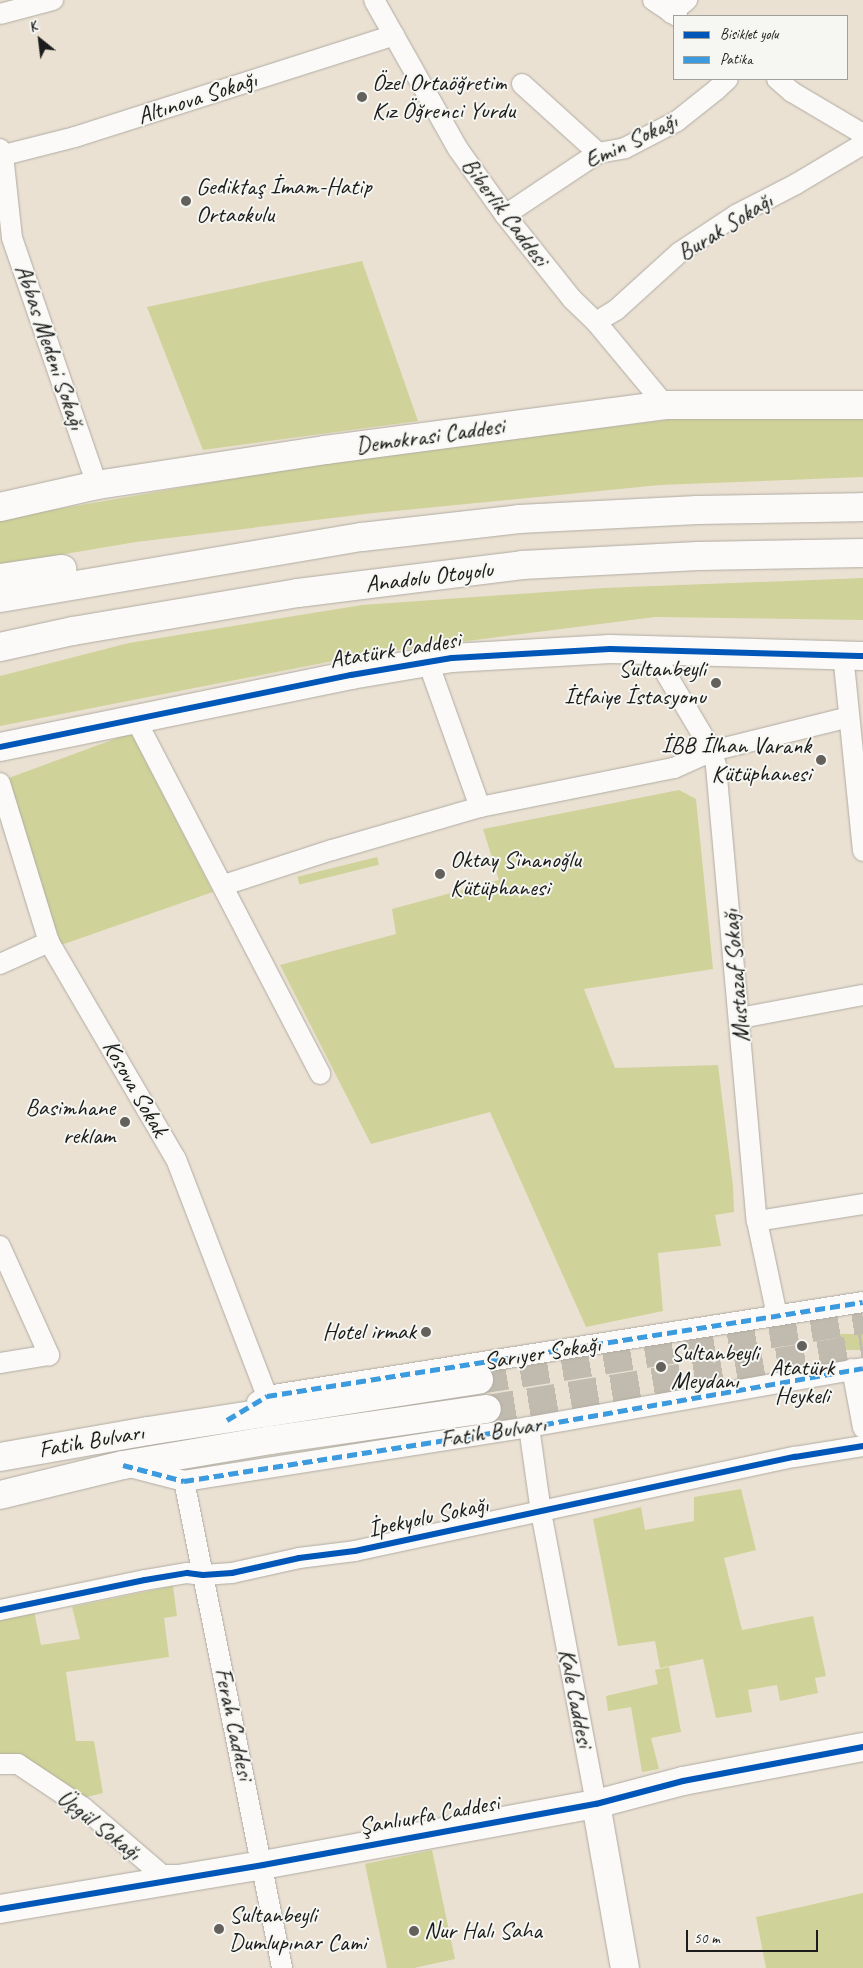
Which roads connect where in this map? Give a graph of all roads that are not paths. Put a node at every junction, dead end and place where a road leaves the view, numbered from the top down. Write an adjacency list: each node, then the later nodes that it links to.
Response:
1 (53, 0): 5 (street)
2 (374, 0): 7 (street, Biberlik Caddesi)
3 (653, 0): 6 (street)
4 (688, 0): 6 (street)
5 (0, 14)
6 (674, 15)
7 (394, 35): 13 (street, Altınova Sokağı); 15 (street, Biberlik Caddesi)
8 (727, 80): 14 (street, Emin Sokağı)
9 (778, 80): 11 (street)
10 (522, 84): 14 (street)
11 (863, 134)
12 (863, 144): 16 (street, Burak Sokağı)
13 (1, 153): 19 (street, Abbas Medeni Sokağı)
14 (598, 153): 15 (street, Emin Sokağı)
15 (505, 216): 16 (street, Biberlik Caddesi)
16 (596, 322): 17 (street, Biberlik Caddesi)
17 (664, 405): 18 (main road, Demokrasi Caddesi); 19 (main road, Demokrasi Caddesi)
18 (863, 405)
19 (97, 484): 20 (main road, Demokrasi Caddesi)
20 (5, 504)
21 (863, 507): 22 (main road, Anadolu Otoyolu)
22 (362, 537): 24 (main road); 25 (main road, Anadolu Otoyolu)
23 (863, 553): 26 (main road, Anadolu Otoyolu)
24 (0, 578)
25 (0, 598)
26 (73, 631): 27 (main road, Anadolu Otoyolu); 29 (main road)
27 (0, 647)
28 (652, 650): 30 (main road, Atatürk Caddesi); 31 (main road, Atatürk Caddesi); 35 (street, Mustazaf Sokağı)
29 (0, 653)
30 (853, 655): 32 (street)
31 (428, 662): 33 (main road, Atatürk Caddesi); 37 (street)
32 (849, 717): 35 (street); 38 (street)
33 (136, 720): 34 (main road, Atatürk Caddesi); 39 (street)
34 (0, 747)
35 (712, 751): 37 (street); 43 (street, Mustazaf Sokağı)
36 (0, 783): 40 (street, Kosova Sokak)
37 (480, 807): 39 (street)
38 (863, 851)
39 (224, 885): 44 (street)
40 (49, 942): 41 (street); 53 (street, Kosova Sokak)
41 (0, 964)
42 (863, 995): 43 (street)
43 (740, 1018): 46 (street, Mustazaf Sokağı)
44 (320, 1074)
45 (863, 1204): 46 (street)
46 (757, 1221): 49 (street, Mustazaf Sokağı)
47 (0, 1246): 50 (street)
48 (863, 1302): 49 (street, Sarıyer Sokağı)
49 (777, 1316): 53 (street, Sarıyer Sokağı)
50 (0, 1363)
51 (858, 1368): 56 (street, Fatih Bulvarı); 57 (street)
52 (479, 1380): 55 (main road, Fatih Bulvarı)
53 (267, 1396): 55 (street, Sarıyer Sokağı)
54 (487, 1409): 60 (main road, Fatih Bulvarı)
55 (227, 1420): 59 (main road, Fatih Bulvarı)
56 (528, 1427): 61 (street, Fatih Bulvarı); 63 (street, Kale Caddesi)
57 (863, 1428)
58 (863, 1446): 63 (street, İpekyolu Sokağı)
59 (0, 1457)
60 (123, 1465): 61 (street, Fatih Bulvarı); 62 (main road, Fatih Bulvarı)
61 (184, 1480): 64 (street, Ferah Caddesi)
62 (0, 1495)
63 (541, 1512): 64 (street, İpekyolu Sokağı); 68 (street, Kale Caddesi)
64 (203, 1575): 65 (street, İpekyolu Sokağı); 69 (street, Ferah Caddesi)
65 (0, 1610)
66 (863, 1747): 68 (main road, Şanlıurfa Caddesi)
67 (0, 1764): 70 (street, Üçgül Sokağı)
68 (596, 1804): 69 (main road, Şanlıurfa Caddesi); 73 (main road, Kale Caddesi)
69 (263, 1865): 70 (main road, Şanlıurfa Caddesi); 72 (street, Ferah Caddesi)
70 (201, 1875): 71 (main road, Şanlıurfa Caddesi)
71 (0, 1909)
72 (282, 1968)
73 (625, 1968)

